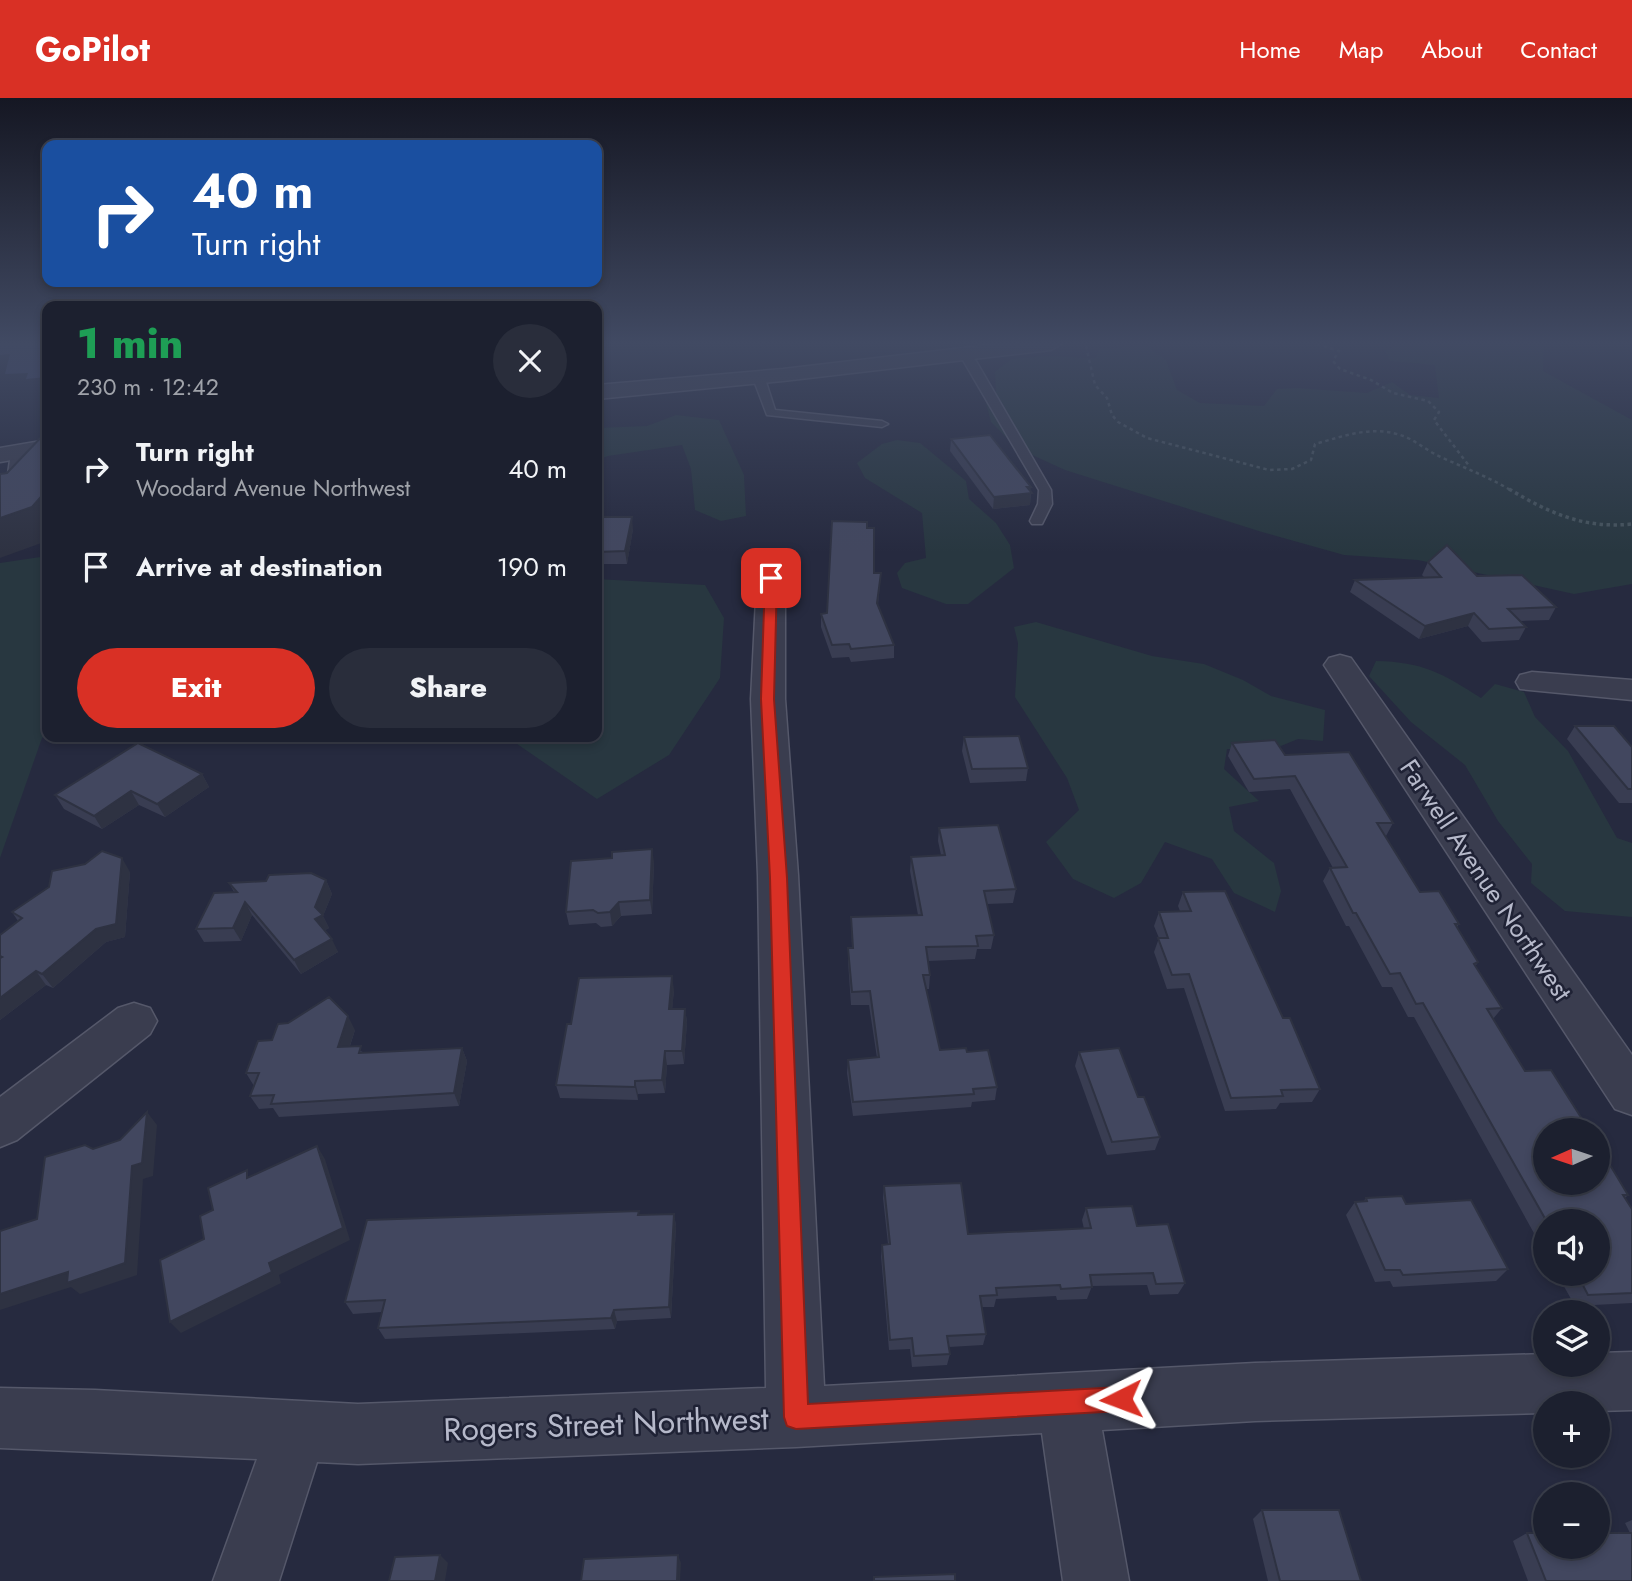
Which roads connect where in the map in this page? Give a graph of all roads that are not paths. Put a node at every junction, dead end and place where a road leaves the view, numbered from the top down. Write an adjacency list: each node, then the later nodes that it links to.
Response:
1 (773, 413): 3 (lane)
2 (1001, 413): 7 (lane)
3 (882, 424)
4 (42, 448): 5 (street)
5 (9, 454): 6 (lane)
6 (0, 482)
7 (1037, 521)
8 (771, 578): 17 (street)
9 (1340, 666): 13 (street, Farwell Avenue Northwest)
10 (1532, 682): 11 (street)
11 (1632, 690)
12 (135, 1021): 14 (street)
13 (1632, 1094)
14 (0, 1125)
15 (1632, 1381): 16 (street, Rogers Street Northwest)
16 (1067, 1402): 17 (street, Rogers Street Northwest); 21 (street)
17 (796, 1417): 19 (street, Rogers Street Northwest)
18 (0, 1418): 19 (street, Rogers Street Northwest)
19 (297, 1430): 20 (street)
20 (246, 1581)
21 (1096, 1581)

